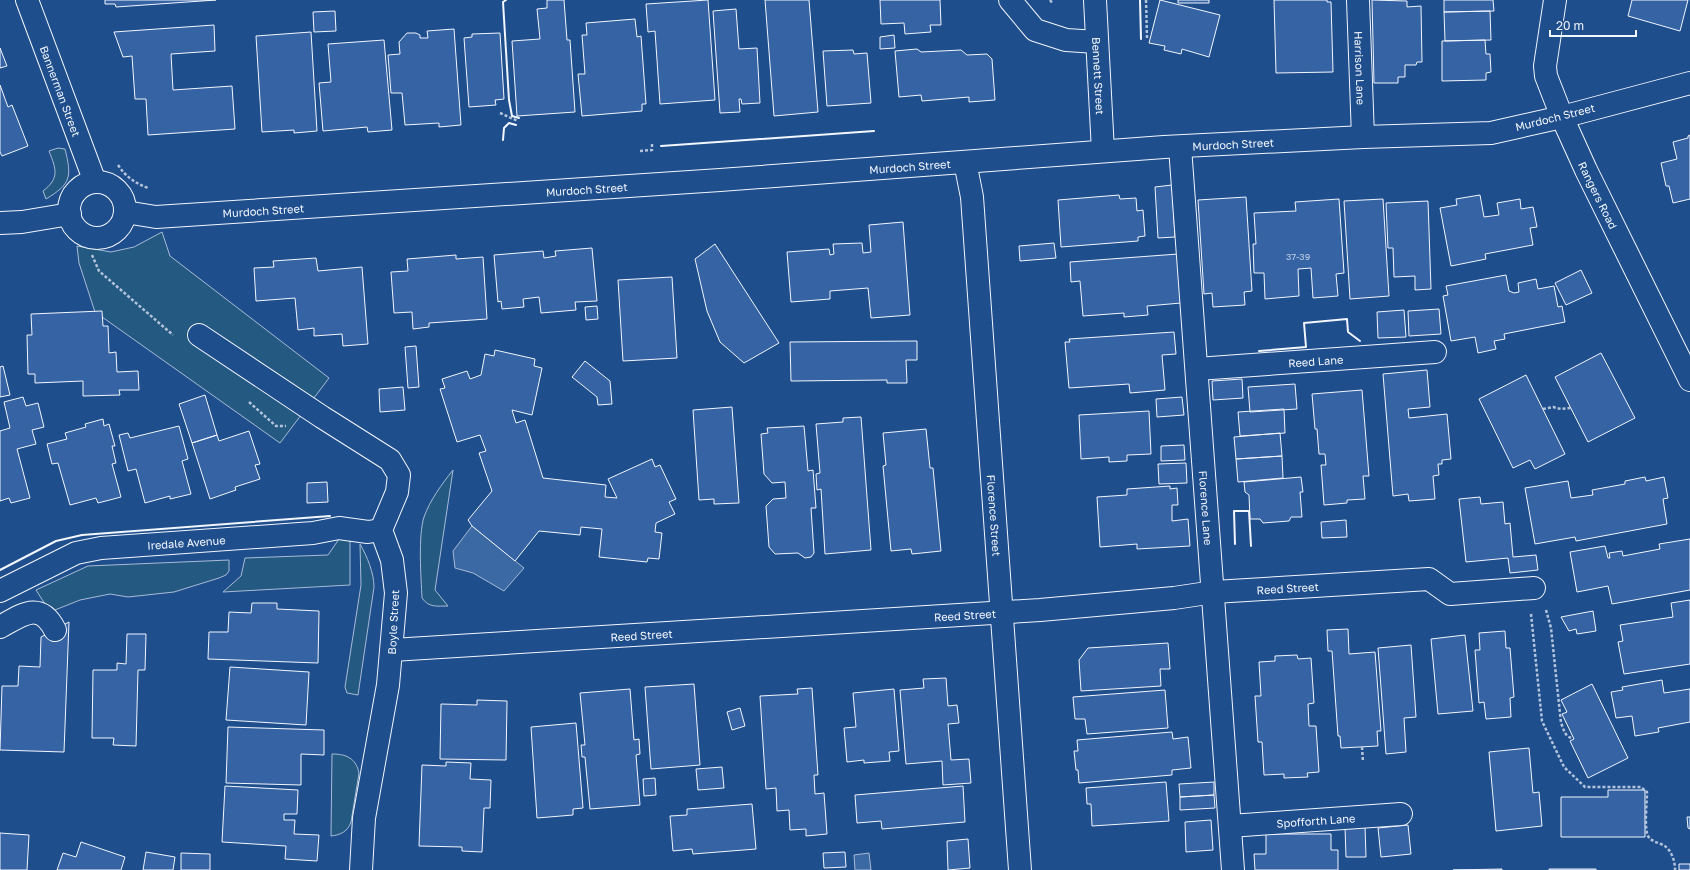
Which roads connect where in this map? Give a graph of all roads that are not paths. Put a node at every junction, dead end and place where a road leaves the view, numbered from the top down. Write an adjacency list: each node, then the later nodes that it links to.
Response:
1 (27, 0): 13 (street, Bannerman Street)
2 (1010, 0): 6 (street)
3 (1095, 0): 6 (street, Bennett Street)
4 (1358, 0): 9 (street, Harrison Lane)
5 (1555, 0): 8 (street, Rangers Road)
6 (1096, 42): 11 (street, Bennett Street)
7 (1690, 83): 8 (street, Murdoch Street)
8 (1562, 117): 9 (street, Murdoch Street); 20 (street, Rangers Road)
9 (1363, 137): 10 (street, Murdoch Street)
10 (1180, 146): 11 (street, Murdoch Street); 19 (street, Florence Lane)
11 (1103, 151): 12 (street, Murdoch Street)
12 (965, 162): 14 (street, Murdoch Street); 25 (street, Florence Street)
13 (95, 182): 14 (street); 15 (street)
14 (125, 212): 15 (street)
15 (70, 214): 16 (street)
16 (0, 223)
17 (199, 334): 21 (street)
18 (1435, 352): 19 (street, Reed Lane)
19 (1197, 369): 23 (street, Florence Lane)
20 (1690, 380)
21 (381, 530): 22 (street, Iredale Avenue); 28 (street, Boyle Street)
22 (0, 591)
23 (1214, 592): 24 (street, Reed Street); 25 (street, Reed Street); 30 (street, Florence Lane)
24 (1539, 597)
25 (1002, 612): 28 (street, Reed Street); 32 (street, Florence Street)
26 (0, 627): 27 (street)
27 (55, 630)
28 (392, 650): 31 (street, Boyle Street)
29 (1401, 814): 30 (street, Spofforth Lane)
30 (1230, 826): 33 (street, Florence Lane)
31 (361, 870)
32 (1020, 870)
33 (1233, 870)

